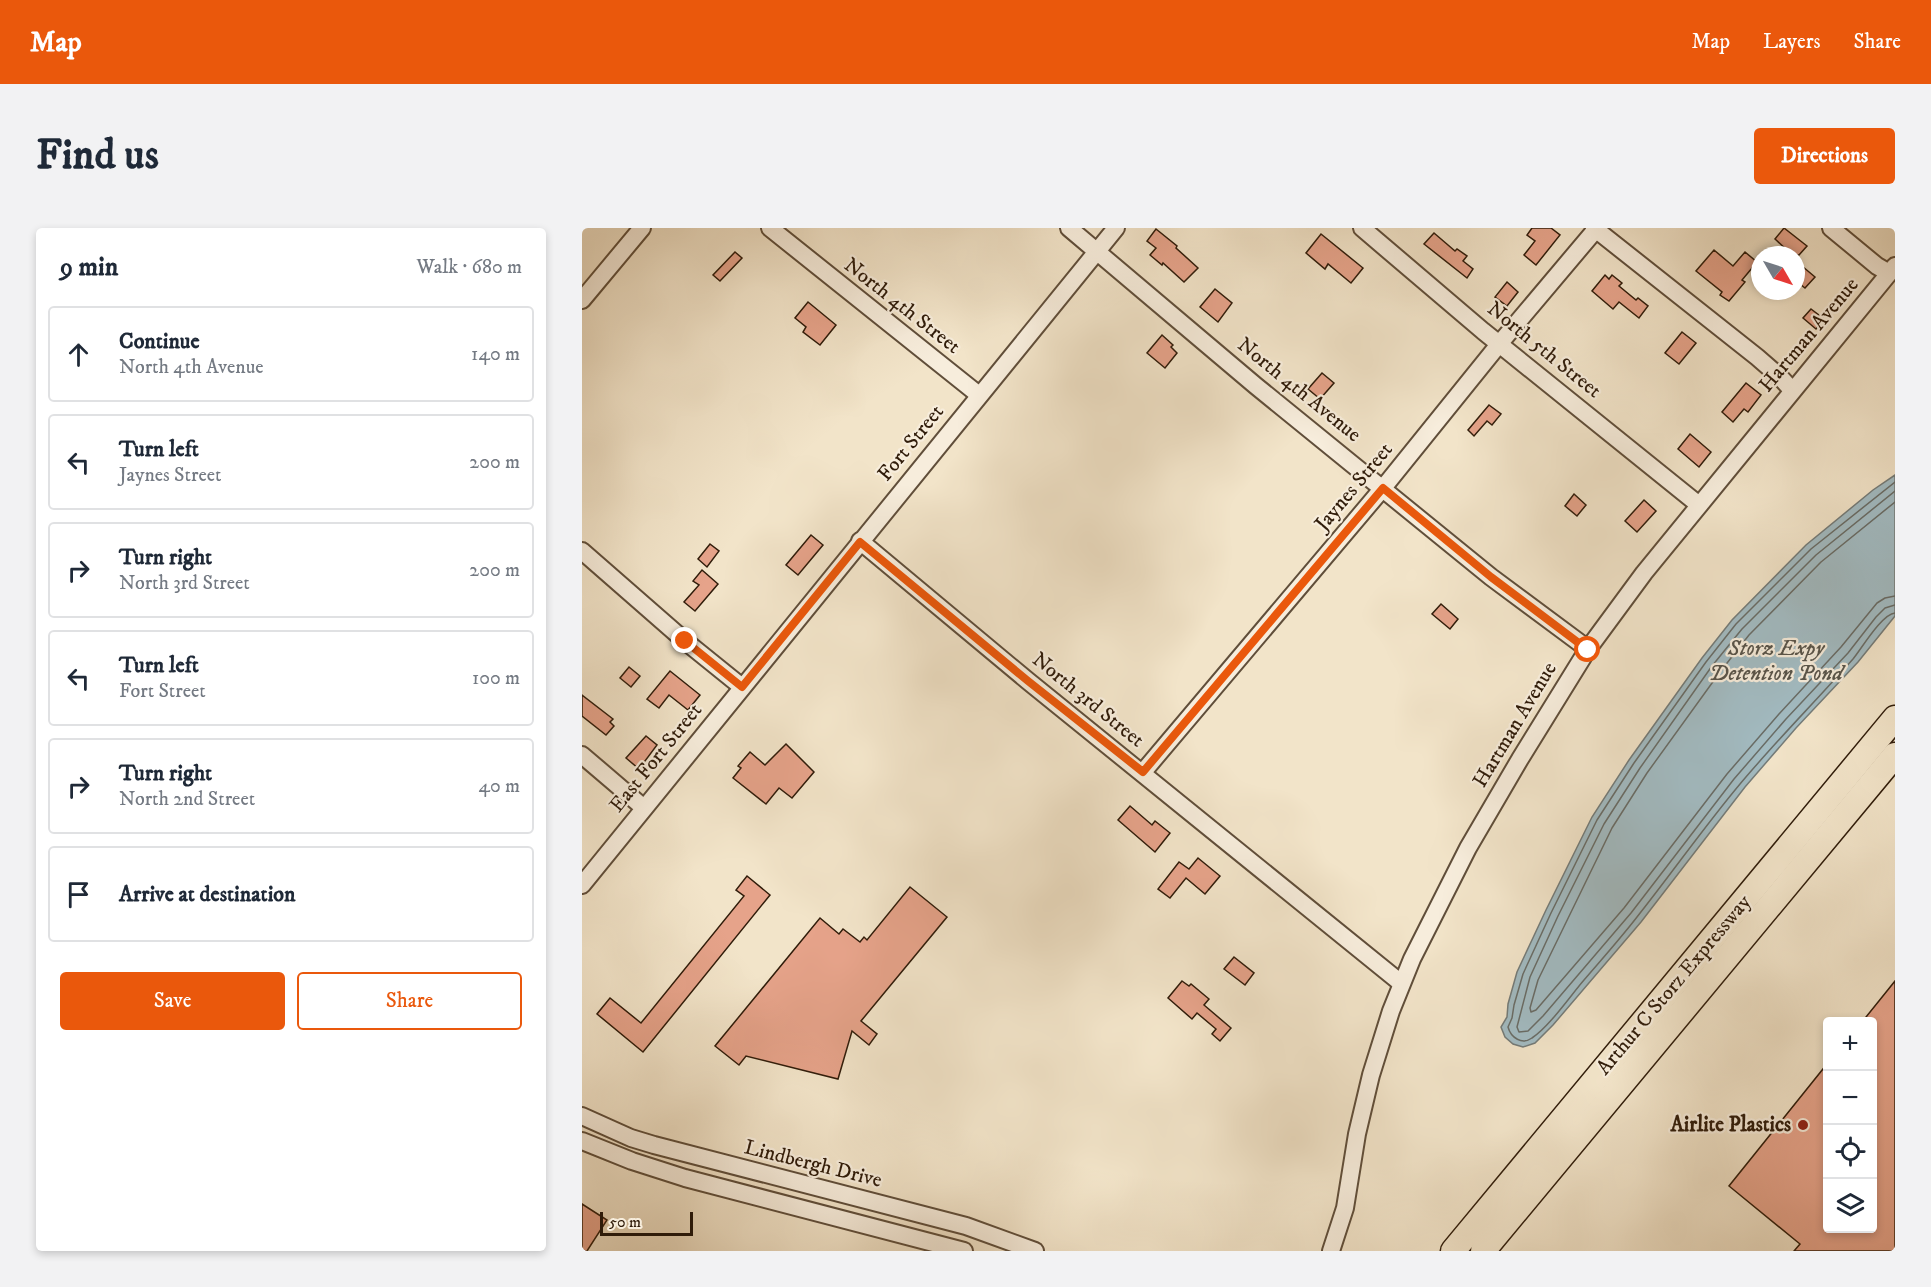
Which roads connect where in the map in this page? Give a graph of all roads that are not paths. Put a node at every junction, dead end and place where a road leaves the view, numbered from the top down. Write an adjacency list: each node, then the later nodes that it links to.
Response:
1 (642, 228): 10 (street)
2 (770, 228): 13 (street, North 4th Street)
3 (1070, 228): 8 (street, North 4th Avenue)
4 (1116, 228): 8 (street, Fort Street)
5 (1362, 228): 11 (street, North 5th Street)
6 (1831, 228): 9 (street)
7 (1596, 229): 11 (street, Jaynes Street); 12 (street)
8 (1098, 250): 13 (street, Fort Street); 14 (street, North 4th Avenue)
9 (1892, 270): 12 (street, Hartman Avenue)
10 (582, 300)
11 (1500, 344): 14 (street, Jaynes Street); 15 (street, North 5th Street)
12 (1792, 390): 15 (street, Hartman Avenue)
13 (980, 395): 16 (street, Fort Street)
14 (1383, 488): 18 (street, North 4th Avenue); 23 (street, Jaynes Street)
15 (1699, 505): 18 (street, Hartman Avenue)
16 (860, 542): 19 (street, Fort Street); 23 (street, North 3rd Street)
17 (582, 551): 19 (street)
18 (1588, 650): 26 (street, Hartman Avenue)
19 (742, 687): 24 (street, East Fort Street)
20 (1895, 718): 32 (highway, Arthur C Storz Expressway)
21 (582, 755): 24 (street)
22 (1895, 755): 33 (highway, Arthur C Storz Expressway)
23 (1143, 772): 26 (street, North 3rd Street)
24 (644, 808): 25 (street, East Fort Street)
25 (582, 885)
26 (1401, 983): 31 (street, Hartman Avenue)
27 (582, 1116): 30 (street, Lindbergh Drive)
28 (582, 1141): 29 (street)
29 (964, 1251)
30 (1035, 1251)
31 (1331, 1251)
32 (1453, 1251)
33 (1483, 1251)

